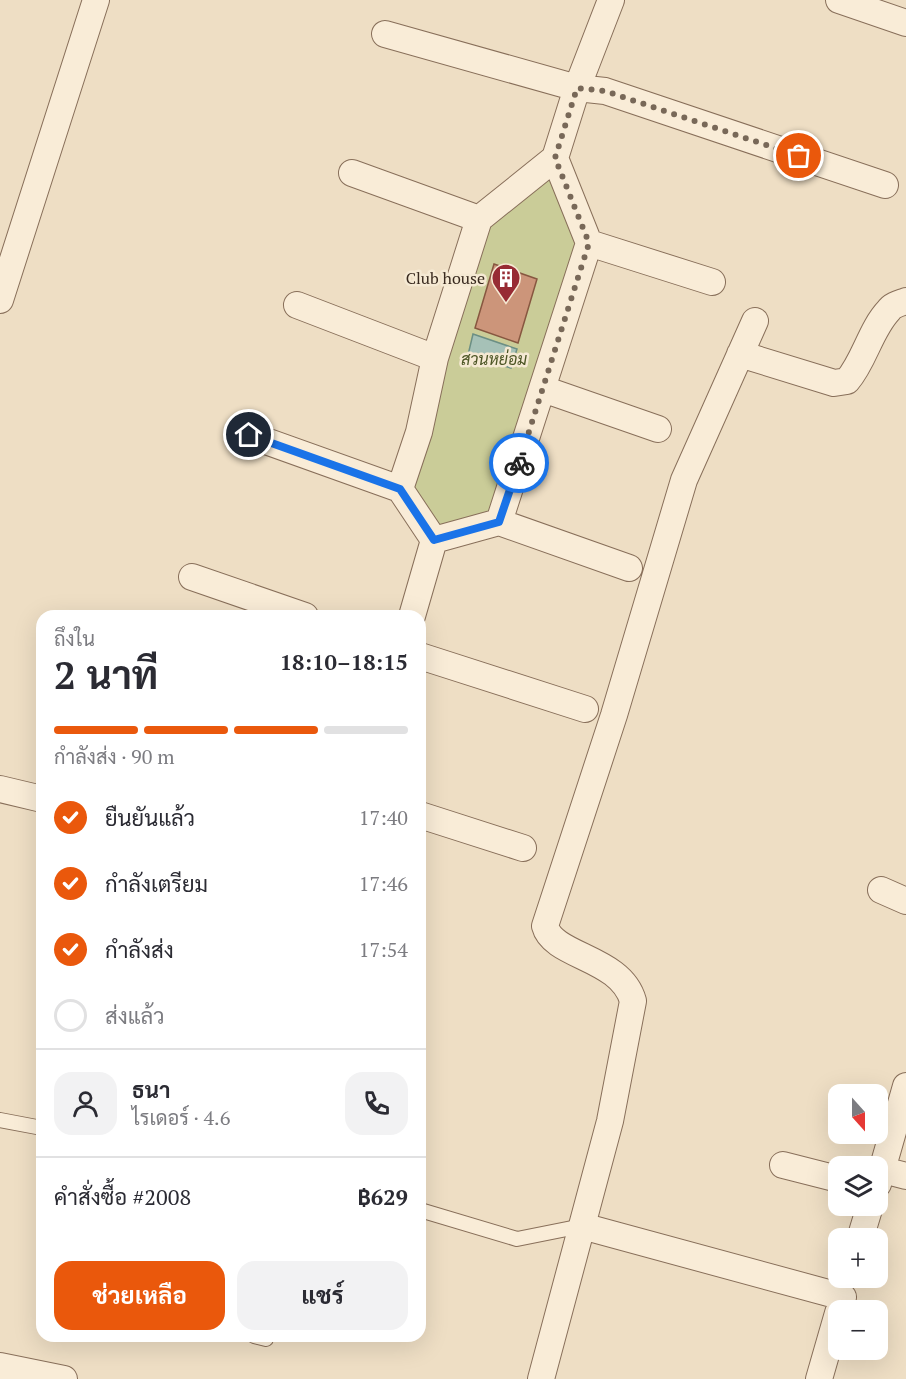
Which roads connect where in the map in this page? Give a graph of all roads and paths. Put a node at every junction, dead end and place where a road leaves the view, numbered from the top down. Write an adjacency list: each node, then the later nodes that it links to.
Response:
1 (96, 0): 13 (street)
2 (611, 0): 6 (street)
3 (839, 0): 4 (street)
4 (906, 22)
5 (385, 34): 6 (street)
6 (577, 88): 7 (street); 9 (street)
7 (555, 158): 10 (street); 11 (street)
8 (352, 173): 10 (street)
9 (885, 184)
10 (479, 219): 18 (street)
11 (589, 243): 12 (street); 19 (street)
12 (712, 282)
13 (0, 300)
14 (906, 301): 17 (street)
15 (297, 305): 18 (street)
16 (755, 321): 17 (street)
17 (740, 354): 44 (street)
18 (435, 358): 22 (street)
19 (543, 389): 20 (street); 23 (street)
20 (658, 429)
21 (249, 435): 22 (street)
22 (400, 489): 24 (street)
23 (499, 522): 24 (street); 25 (street)
24 (434, 540): 28 (street)
25 (629, 568)
26 (192, 578): 27 (street)
27 (287, 610)
28 (414, 610)
29 (426, 658): 30 (street)
30 (585, 709)
31 (0, 789): 32 (street)
32 (36, 798)
33 (426, 817): 34 (street)
34 (524, 848)
35 (881, 890): 36 (street)
36 (906, 901)
37 (906, 1086): 42 (street)
38 (0, 1120): 39 (lane)
39 (36, 1127)
40 (783, 1165): 41 (street)
41 (828, 1176)
42 (889, 1176)
43 (426, 1212): 44 (lane)
44 (582, 1226): 45 (street); 49 (street)
45 (842, 1300)
46 (828, 1348): 50 (street)
47 (0, 1368): 48 (street)
48 (64, 1379)
49 (541, 1379)
50 (819, 1379)

